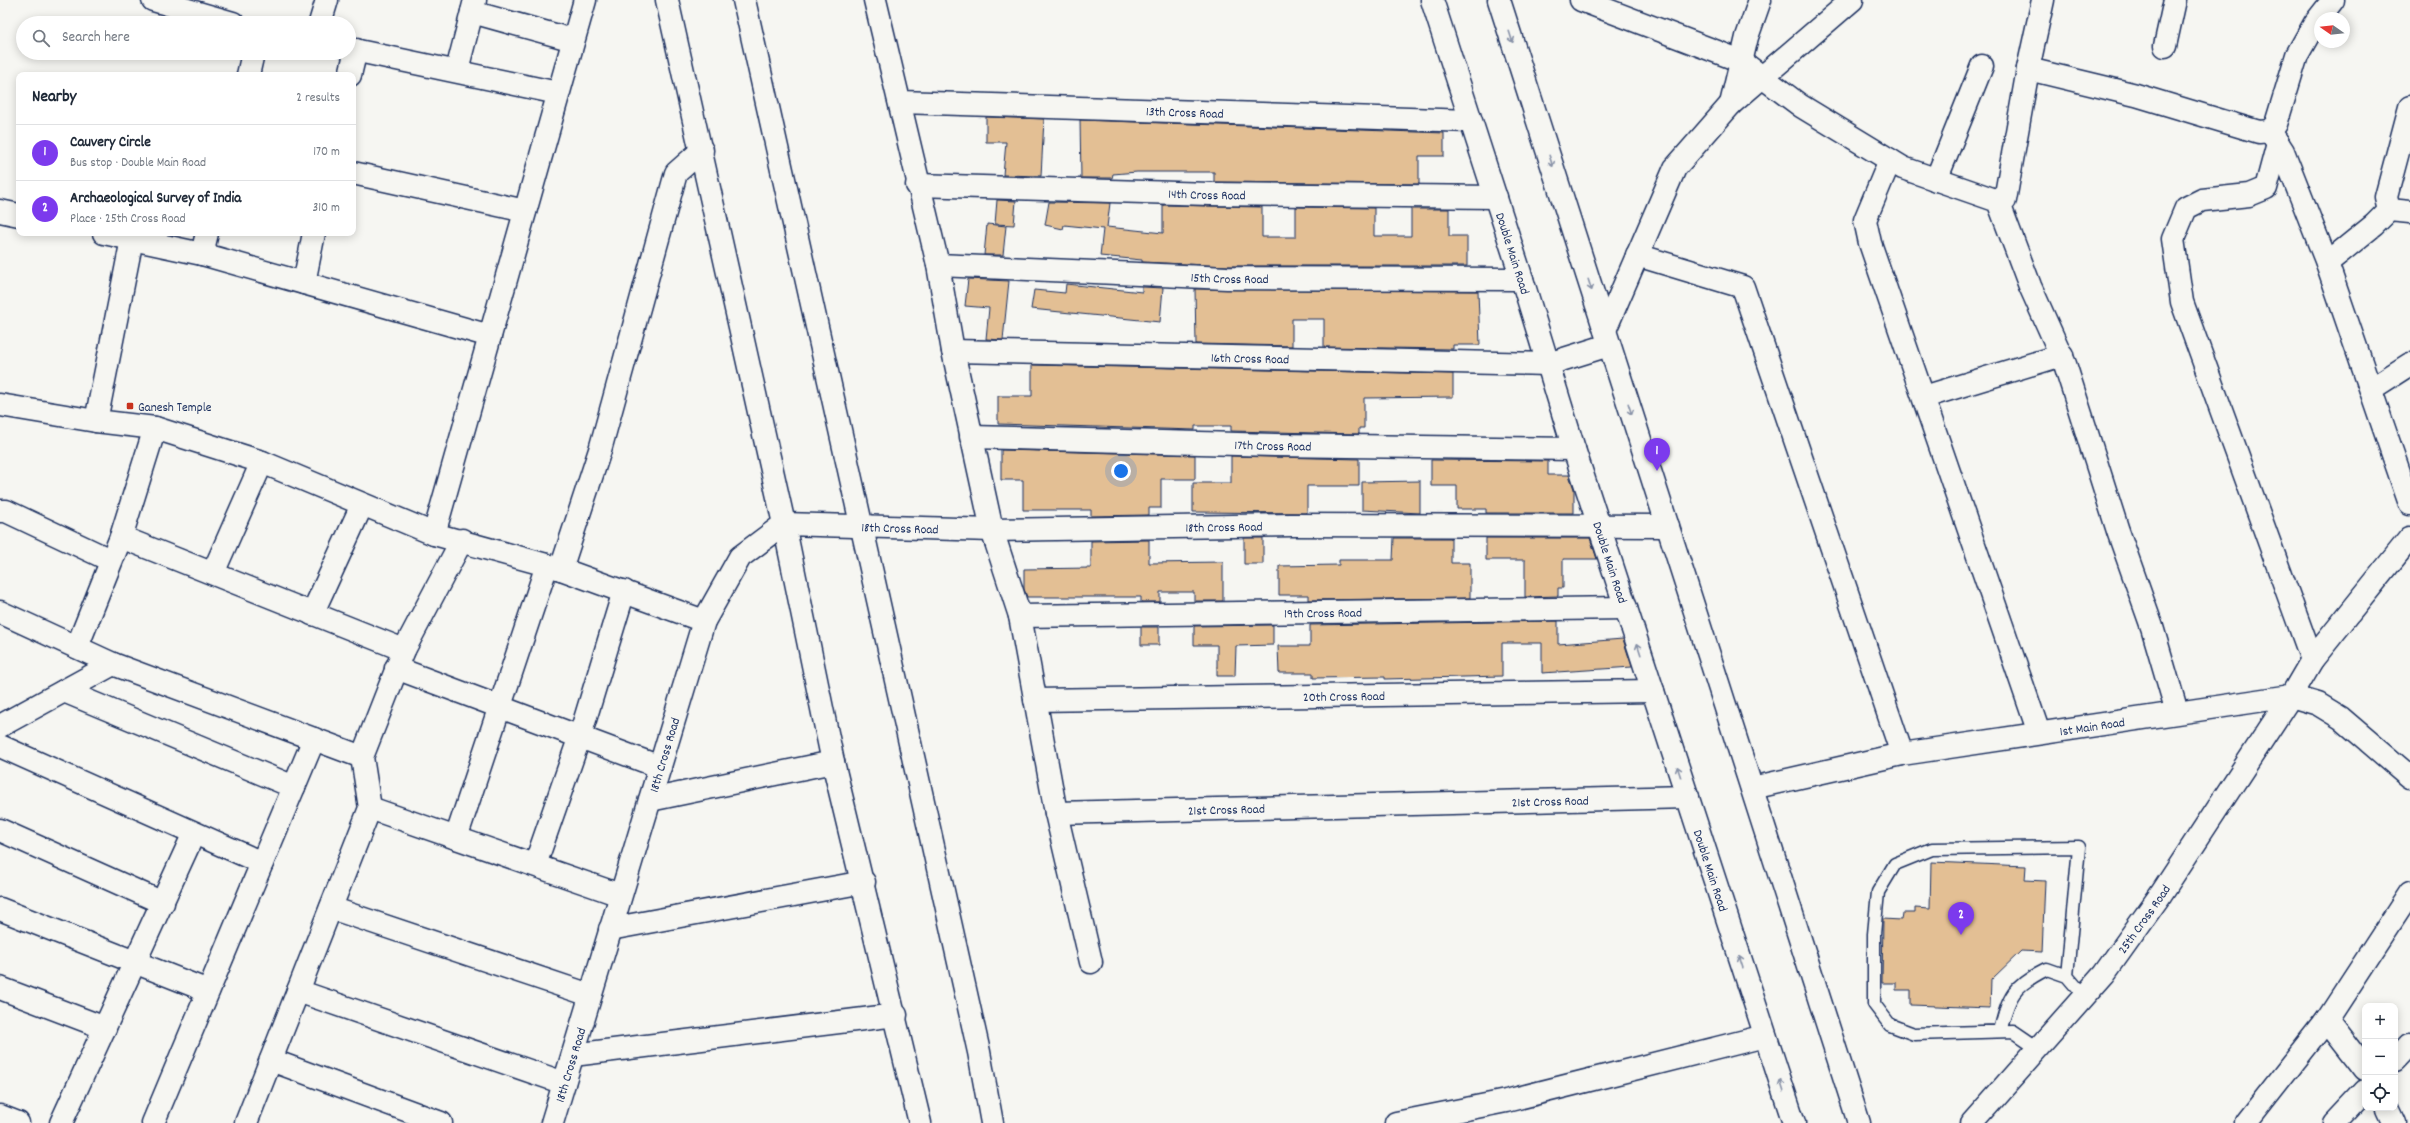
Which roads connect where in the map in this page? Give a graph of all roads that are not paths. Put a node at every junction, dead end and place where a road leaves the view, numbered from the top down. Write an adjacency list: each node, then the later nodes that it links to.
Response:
1 (153, 0): 16 (street)
2 (327, 0): 17 (street)
3 (585, 0): 18 (street)
4 (666, 0): 36 (street)
5 (744, 0): 78 (street)
6 (875, 0): 31 (street)
7 (1432, 0): 34 (street, Double Main Road)
8 (1499, 0): 59 (street, one-way to 59)
9 (1581, 0): 23 (street)
10 (1760, 0): 23 (street)
11 (1852, 0): 29 (street)
12 (2043, 0): 25 (street)
13 (2175, 0): 19 (street)
14 (2333, 0): 35 (street)
15 (474, 6): 18 (street); 26 (street)
16 (209, 16)
17 (322, 16)
18 (574, 40): 30 (street)
19 (2165, 46)
20 (356, 51): 26 (street)
21 (251, 60): 27 (street)
22 (351, 60): 28 (street)
23 (1741, 60): 29 (street); 32 (street)
24 (1982, 66): 39 (street)
25 (2028, 69): 35 (street); 42 (street)
26 (457, 70): 30 (street)
27 (249, 72)
28 (350, 72)
29 (1762, 78): 32 (street); 37 (street)
30 (558, 93): 45 (street)
31 (900, 102): 34 (street, 13th Cross Road); 40 (street)
32 (1731, 104): 53 (street)
33 (2410, 107): 44 (street)
34 (1470, 121): 41 (street, Double Main Road)
35 (2274, 137): 54 (street); 95 (street)
36 (702, 150): 75 (street); 85 (street)
37 (1890, 160): 39 (street); 65 (street)
38 (356, 174): 45 (street)
39 (1936, 180): 42 (street)
40 (918, 185): 41 (street, 14th Cross Road); 55 (street)
41 (1496, 197): 56 (street, Double Main Road)
42 (1998, 202): 61 (street)
43 (0, 210): 47 (street)
44 (2389, 210): 46 (street); 54 (street)
45 (525, 211): 58 (street)
46 (2410, 212)
47 (16, 214)
48 (118, 236): 51 (street)
49 (206, 236): 52 (street)
50 (313, 236): 57 (street)
51 (132, 239): 52 (street); 67 (street)
52 (202, 254): 57 (street)
53 (1637, 255): 59 (street); 108 (street)
54 (2327, 263): 64 (street)
55 (938, 265): 56 (street, 15th Cross Road); 60 (street)
56 (1522, 279): 62 (street, Double Main Road)
57 (304, 283): 58 (street)
58 (490, 336): 80 (street)
59 (1607, 337): 62 (street, 16th Cross Road); 77 (street, one-way to 77)
60 (953, 351): 62 (street, 16th Cross Road); 69 (street)
61 (2062, 355): 65 (street); 102 (street)
62 (1548, 364): 70 (street, Double Main Road)
63 (2410, 364): 64 (street)
64 (2371, 389): 72 (street)
65 (1924, 397): 104 (street)
66 (0, 406): 67 (street)
67 (96, 421): 68 (street)
68 (155, 428): 71 (street); 81 (street)
69 (971, 437): 70 (street, 17th Cross Road); 79 (street)
70 (1574, 449): 76 (street, Double Main Road)
71 (262, 462): 73 (street); 86 (street)
72 (2410, 504)
73 (362, 505): 80 (street); 90 (street)
74 (0, 511): 84 (street)
75 (784, 524): 78 (street, 18th Cross Road); 92 (street, 18th Cross Road); 110 (street)
76 (1600, 526): 77 (street, 18th Cross Road); 79 (street, 18th Cross Road); 88 (street, Double Main Road)
77 (1668, 526): 114 (street)
78 (862, 527): 79 (street, 18th Cross Road); 161 (street)
79 (992, 530): 91 (street)
80 (434, 534): 83 (street)
81 (121, 537): 84 (street); 86 (street)
82 (2410, 538): 95 (street, 25th Cross Road)
83 (462, 540): 85 (street); 94 (street)
84 (110, 560): 93 (street)
85 (554, 567): 87 (street); 101 (street)
86 (212, 573): 90 (street)
87 (624, 592): 92 (street); 105 (street)
88 (1626, 608): 91 (street, 19th Cross Road); 98 (street, Double Main Road, one-way to 88)
89 (0, 612): 93 (street)
90 (312, 614): 94 (street)
91 (1020, 616): 100 (street)
92 (704, 621): 111 (street, 18th Cross Road)
93 (77, 647): 96 (street)
94 (400, 659): 101 (street); 109 (street)
95 (2312, 660): 99 (street, 25th Cross Road)
96 (113, 664): 97 (street); 106 (street)
97 (64, 691): 103 (street); 113 (street)
98 (1653, 691): 100 (street, 20th Cross Road); 115 (street, Double Main Road, one-way to 98)
99 (2291, 696): 102 (street, 1st Main Road); 112 (street, 1st Main Road); 138 (street, 25th Cross Road)
100 (1035, 700): 118 (street)
101 (501, 706): 105 (street); 121 (street)
102 (2177, 712): 104 (street, 1st Main Road)
103 (0, 726)
104 (2039, 733): 108 (street, 1st Main Road)
105 (580, 736): 111 (street); 123 (street)
106 (314, 739): 109 (street); 113 (street)
107 (0, 746): 120 (street)
108 (1902, 754): 114 (street, 1st Main Road)
109 (362, 757): 117 (street)
110 (833, 762): 116 (street); 124 (street)
111 (660, 767): 116 (street, 18th Cross Road)
112 (2410, 777)
113 (294, 787): 122 (street)
114 (1752, 788): 164 (street)
115 (1688, 798): 118 (street, 21st Cross Road); 143 (street, Double Main Road, one-way to 115)
116 (650, 800): 126 (street, 18th Cross Road)
117 (370, 808): 121 (street); 128 (street)
118 (1056, 814): 131 (street)
119 (0, 830): 127 (street)
120 (194, 833): 122 (street); 127 (street)
121 (456, 838): 123 (street)
122 (262, 863): 135 (street)
123 (535, 865): 126 (street)
124 (864, 882): 130 (street); 139 (street)
125 (2410, 894): 140 (street)
126 (620, 895): 130 (street, 18th Cross Road)
127 (163, 903): 132 (street)
128 (331, 908): 136 (street); 137 (street)
129 (0, 909): 132 (street)
130 (610, 929): 137 (street, 18th Cross Road)
131 (1091, 962)
132 (135, 963): 135 (street); 141 (street)
133 (2068, 976): 138 (lane); 142 (lane); 142 (lane)
134 (0, 988): 141 (street)
135 (208, 991): 156 (street)
136 (298, 991): 148 (street); 150 (street)
137 (590, 995): 146 (street, 18th Cross Road)
138 (2084, 996): 145 (street, 25th Cross Road)
139 (896, 1015): 146 (street); 160 (street)
140 (2327, 1020): 149 (street); 166 (street)
141 (105, 1028): 155 (street)
142 (2000, 1031): 145 (lane)
143 (1765, 1036): 162 (street); 163 (street, Double Main Road, one-way to 143)
144 (2410, 1044): 147 (street)
145 (2038, 1048): 165 (street, 25th Cross Road)
146 (573, 1055): 150 (street, 18th Cross Road)
147 (2398, 1057)
148 (271, 1060): 157 (street); 158 (street)
149 (2362, 1065)
150 (564, 1083): 159 (street, 18th Cross Road)
151 (2362, 1094): 167 (street)
152 (2388, 1111): 168 (street)
153 (0, 1116): 154 (street)
154 (18, 1123)
155 (61, 1123)
156 (153, 1123)
157 (246, 1123)
158 (441, 1123)
159 (552, 1123)
160 (920, 1123)
161 (992, 1123)
162 (1396, 1123)
163 (1794, 1123)
164 (1859, 1123)
165 (1972, 1123)
166 (2246, 1123)
167 (2334, 1123)
168 (2394, 1123)

